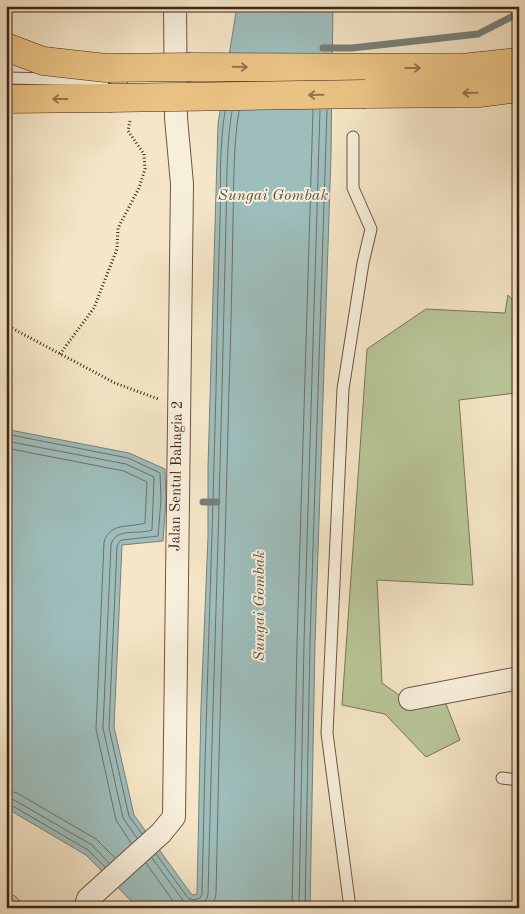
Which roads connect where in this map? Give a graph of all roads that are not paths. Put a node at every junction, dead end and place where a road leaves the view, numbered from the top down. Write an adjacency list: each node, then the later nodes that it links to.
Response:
1 (175, 6): 6 (street, Jalan Sentul Bahagia 2)
2 (6, 47): 5 (highway, one-way to 5, bridge)
3 (519, 62): 5 (highway, one-way to 3)
4 (6, 78): 6 (lane)
5 (364, 81): 7 (highway, one-way to 5); 8 (highway, one-way to 8, bridge)
6 (176, 82): 14 (street, Jalan Sentul Bahagia 2)
7 (519, 88)
8 (6, 99)
9 (353, 137): 15 (lane)
10 (519, 678): 11 (street)
11 (410, 699)
12 (502, 778): 13 (lane)
13 (519, 780)
14 (85, 908)
15 (350, 908)

